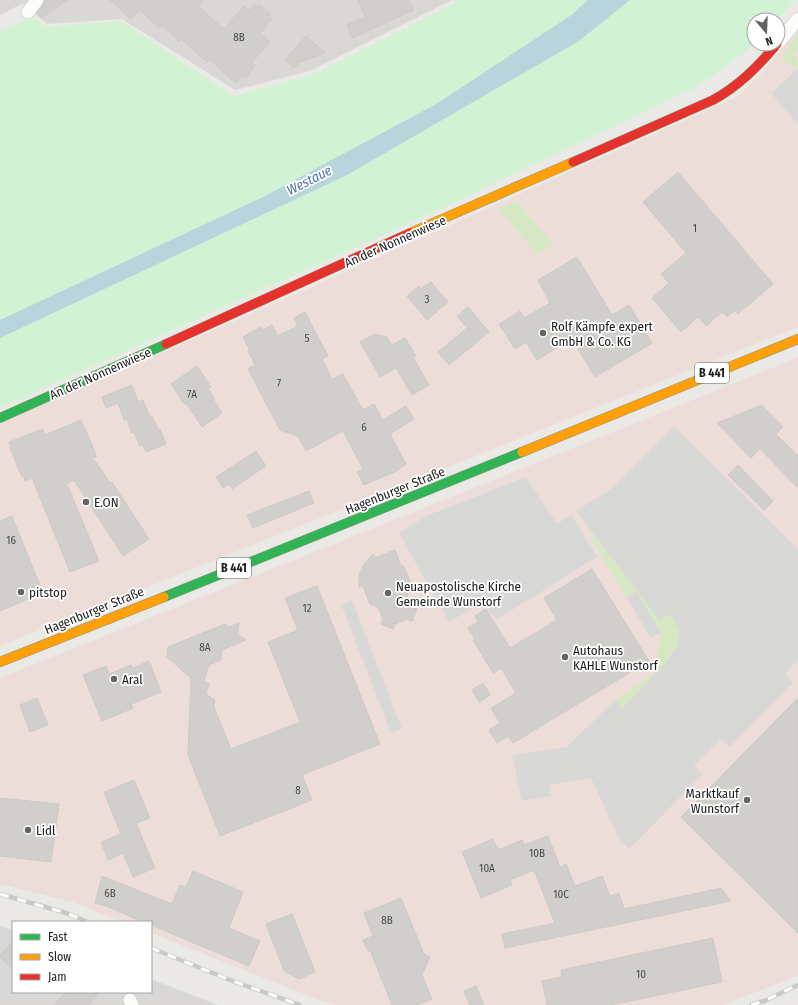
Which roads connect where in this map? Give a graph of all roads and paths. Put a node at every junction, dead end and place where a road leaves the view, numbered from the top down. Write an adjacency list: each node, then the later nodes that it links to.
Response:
1 (37, 0): 2 (street)
2 (28, 12)
3 (798, 18): 4 (street, An der Nonnenwiese)
4 (786, 33)
5 (770, 52): 7 (street, An der Nonnenwiese)
6 (798, 338): 8 (street, Hagenburger Straße / B 441)
7 (0, 418)
8 (0, 662)

